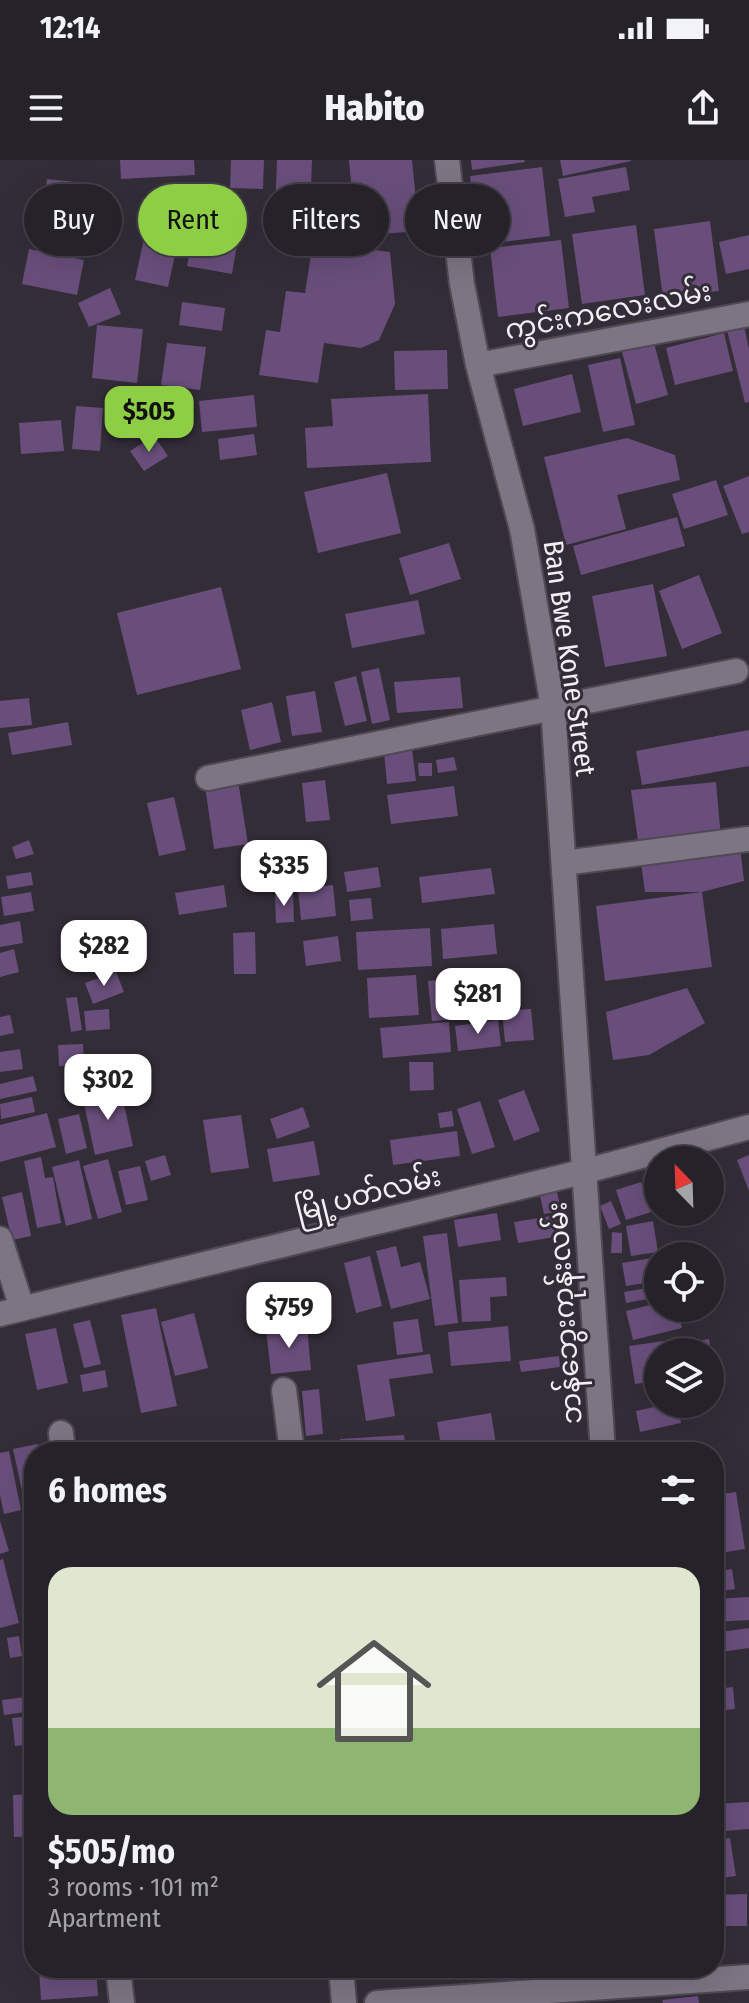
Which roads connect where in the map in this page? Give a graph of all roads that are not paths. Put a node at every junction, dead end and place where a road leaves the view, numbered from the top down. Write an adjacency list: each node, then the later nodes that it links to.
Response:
1 (447, 160): 3 (street, Ban Bwe Kone Street)
2 (749, 314): 3 (street, ကွင်းကလေးလမ်း)
3 (478, 365): 5 (street, Ban Bwe Kone Street)
4 (736, 671): 5 (street)
5 (553, 707): 6 (street); 8 (street, Ban Bwe Kone Street)
6 (208, 778)
7 (749, 839): 8 (street)
8 (564, 863): 10 (street, Ban Bwe Kone Street)
9 (749, 1127): 10 (street, မြို့ပတ်လမ်း)
10 (586, 1171): 12 (street, မြို့ပတ်လမ်း); 15 (street, ဘန်ဘွေးကုန်းလမ်း)
11 (0, 1239): 12 (street)
12 (11, 1311)
13 (284, 1390): 14 (street)
14 (291, 1442)
15 (602, 1442)
16 (749, 1977): 19 (street)
17 (119, 1978): 20 (street)
18 (342, 1978): 21 (street)
19 (636, 1985): 22 (street)
20 (122, 2003)
21 (344, 2003)
22 (377, 2003)

